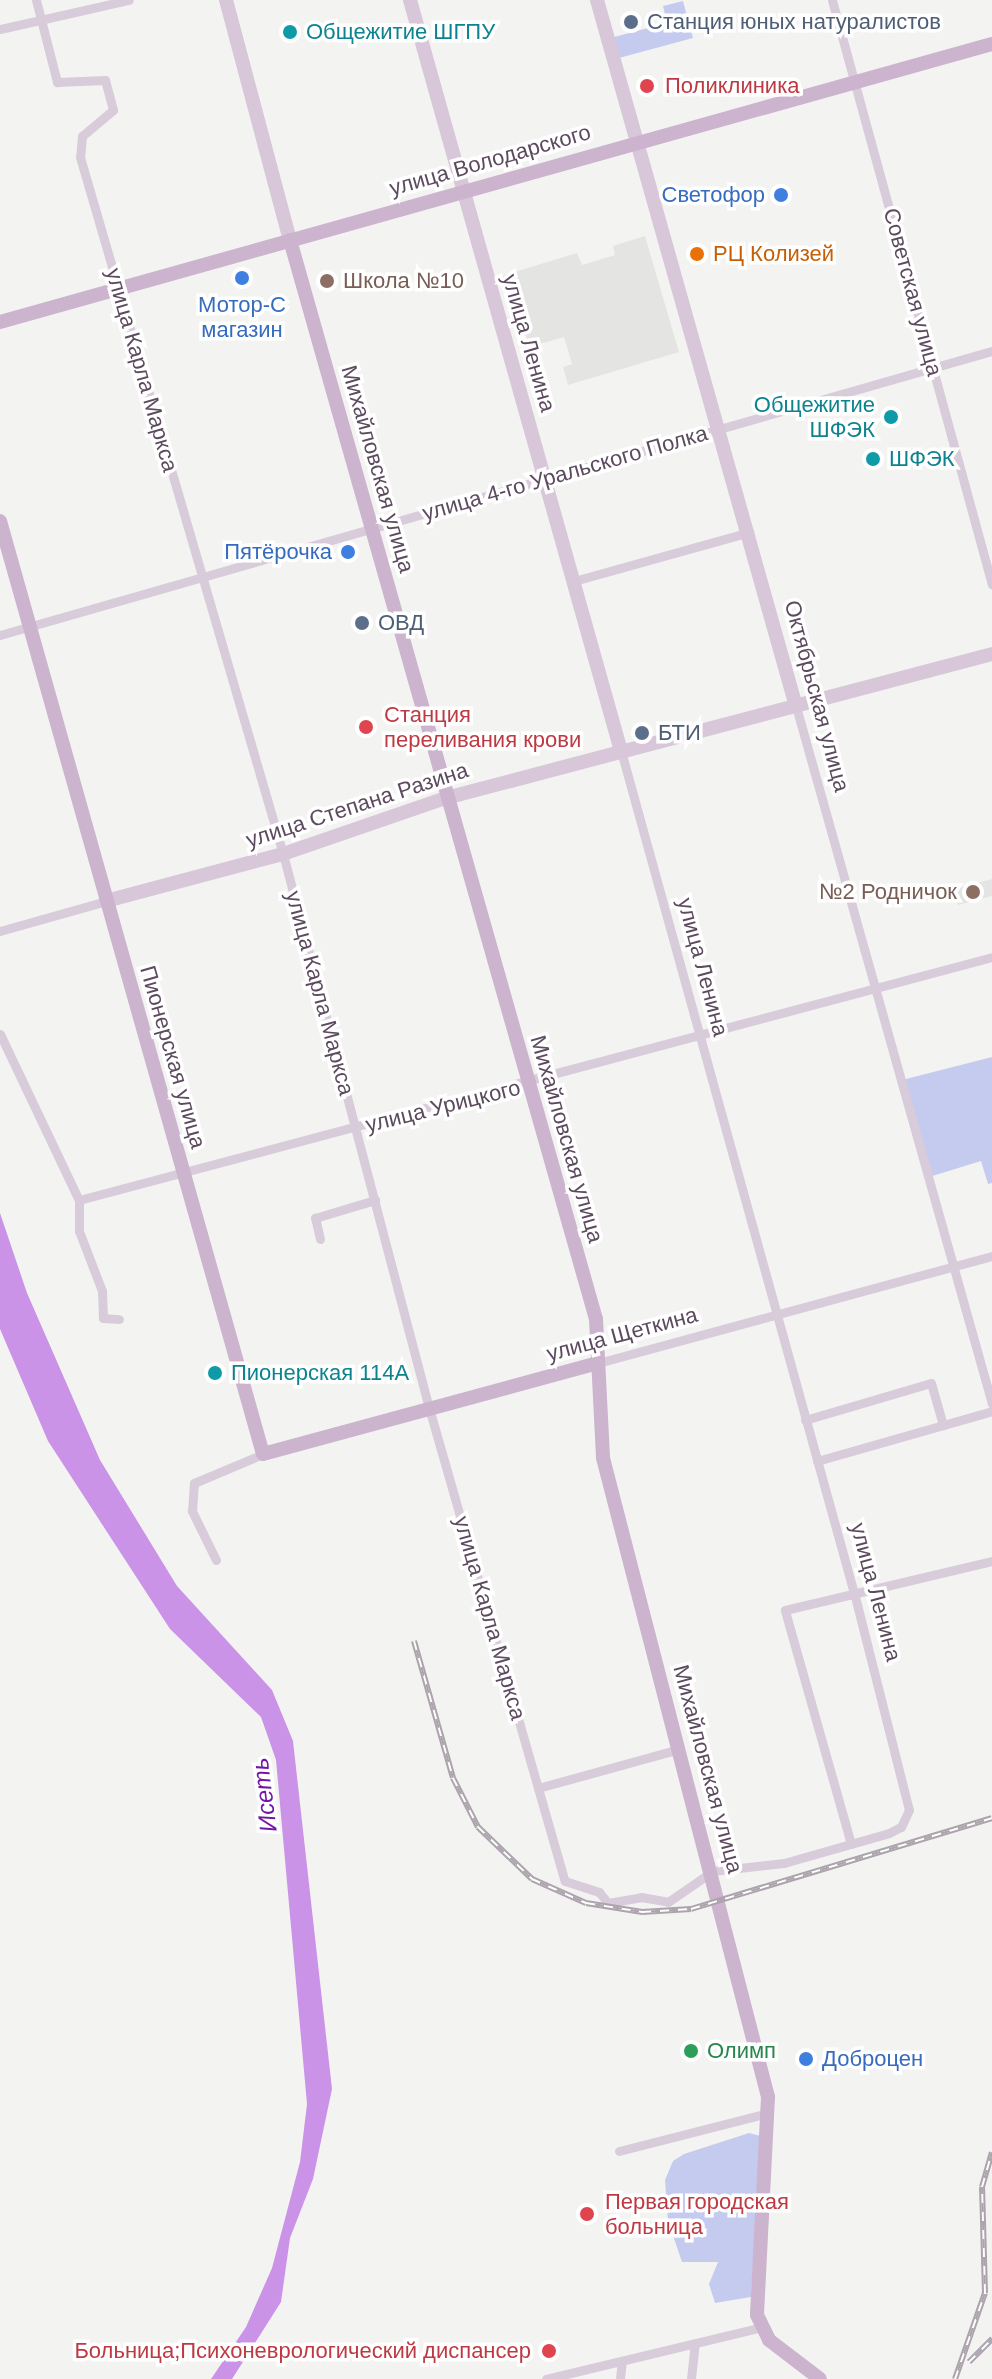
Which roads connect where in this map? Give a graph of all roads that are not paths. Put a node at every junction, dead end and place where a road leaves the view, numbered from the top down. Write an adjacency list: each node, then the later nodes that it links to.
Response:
1 (36, 0): 7 (street)
2 (129, 0): 7 (street)
3 (226, 0): 13 (street, Михайловская улица)
4 (410, 0): 12 (street, улица Ленина)
5 (597, 0): 11 (street, Октябрьская улица)
6 (832, 0): 10 (street, Советская улица)
7 (42, 21): 8 (street); 14 (street, улица Карла Маркса)
8 (0, 29)
9 (992, 44): 10 (main road, улица Володарского)
10 (855, 82): 11 (main road, улица Володарского); 17 (street, Советская улица)
11 (637, 142): 12 (main road, улица Володарского); 18 (street, Октябрьская улица)
12 (463, 190): 13 (main road, улица Володарского); 19 (street, улица Ленина)
13 (290, 240): 14 (main road, улица Володарского); 21 (main road, Михайловская улица)
14 (117, 288): 15 (main road, улица Володарского); 23 (street, улица Карла Маркса)
15 (0, 322)
16 (992, 351): 17 (street, улица 4-го Уральского Полка)
17 (934, 368): 18 (street, улица 4-го Уральского Полка); 25 (street, Советская улица)
18 (720, 428): 19 (street, улица 4-го Уральского Полка); 22 (street, Октябрьская улица)
19 (545, 477): 21 (street, улица 4-го Уральского Полка); 24 (street, улица Ленина)
20 (0, 521): 26 (main road, Пионерская улица)
21 (372, 529): 23 (street, улица 4-го Уральского Полка); 31 (main road, Михайловская улица)
22 (749, 532): 24 (street); 29 (street, Октябрьская улица)
23 (203, 577): 26 (street, улица 4-го Уральского Полка); 32 (street, улица Карла Маркса)
24 (574, 581): 30 (street, улица Ленина)
25 (992, 585)
26 (30, 626): 27 (street, улица 4-го Уральского Полка); 33 (main road, Пионерская улица)
27 (0, 635)
28 (992, 654): 29 (street, улица Степана Разина)
29 (795, 703): 30 (street, улица Степана Разина); 36 (street, Октябрьская улица)
30 (621, 751): 31 (street, улица Степана Разина); 38 (street, улица Ленина)
31 (446, 798): 32 (street, улица Степана Разина); 39 (main road, Михайловская улица)
32 (283, 854): 33 (street, улица Степана Разина); 40 (street, улица Карла Маркса)
33 (106, 901): 34 (street); 41 (main road, Пионерская улица)
34 (0, 931)
35 (992, 957): 36 (street, улица Урицкого)
36 (876, 988): 38 (street, улица Урицкого); 46 (street, Октябрьская улица)
37 (0, 1034): 42 (street)
38 (700, 1038): 39 (street, улица Урицкого); 47 (street, улица Ленина)
39 (528, 1084): 40 (street, улица Урицкого); 49 (main road, Михайловская улица)
40 (357, 1128): 41 (street, улица Урицкого); 43 (street, улица Карла Маркса)
41 (184, 1173): 42 (street, улица Урицкого); 55 (main road, Пионерская улица)
42 (79, 1200): 48 (street)
43 (375, 1200): 44 (street); 51 (street, улица Карла Маркса)
44 (320, 1239)
45 (992, 1256): 46 (street, улица Щеткина)
46 (954, 1268): 47 (street, улица Щеткина); 50 (street, Октябрьская улица)
47 (776, 1316): 49 (street, улица Щеткина); 53 (street, улица Ленина)
48 (119, 1319)
49 (598, 1363): 51 (main road, улица Щеткина); 60 (main road, Михайловская улица)
50 (992, 1404)
51 (429, 1408): 55 (main road, улица Щеткина); 61 (street, улица Карла Маркса)
52 (992, 1411): 54 (street)
53 (805, 1420): 54 (street); 56 (street, улица Ленина)
54 (943, 1425): 56 (street)
55 (263, 1454): 57 (street)
56 (817, 1461): 59 (street, улица Ленина)
57 (216, 1560)
58 (992, 1561): 59 (street)
59 (855, 1597): 62 (street, улица Ленина); 62 (street)
60 (680, 1749): 61 (street); 63 (main road, Михайловская улица)
61 (538, 1788): 63 (street, улица Карла Маркса)
62 (851, 1844): 63 (street, улица Ленина)
63 (713, 1871): 64 (main road, Михайловская улица)
64 (768, 2113): 65 (street); 66 (main road, Михайловская улица)
65 (619, 2151)
66 (762, 2327): 67 (street); 72 (main road)
67 (695, 2343): 68 (street); 71 (street)
68 (622, 2361): 69 (street); 70 (street)
69 (546, 2379)
70 (620, 2379)
71 (691, 2379)
72 (820, 2379)

